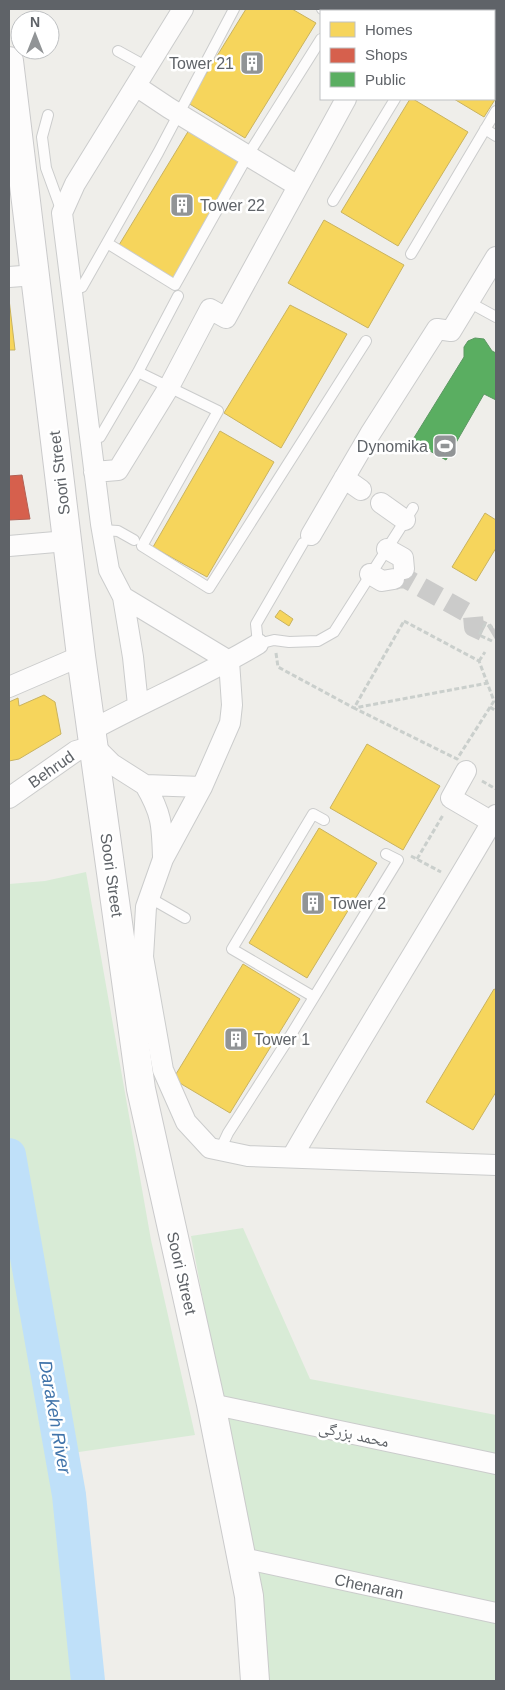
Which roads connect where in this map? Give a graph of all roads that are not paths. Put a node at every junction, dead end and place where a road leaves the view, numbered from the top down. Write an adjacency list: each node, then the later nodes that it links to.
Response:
1 (183, 9): 6 (street)
2 (234, 9): 19 (lane)
3 (320, 41): 15 (lane)
4 (118, 51): 6 (lane)
5 (9, 61): 8 (street, Soori Street)
6 (147, 67): 7 (street)
7 (136, 86): 15 (street); 18 (street)
8 (11, 88): 22 (street, Soori Street)
9 (345, 100): 16 (street)
10 (394, 100): 17 (lane)
11 (496, 110): 13 (lane)
12 (48, 115): 18 (lane)
13 (485, 129): 14 (lane); 20 (lane)
14 (496, 136)
15 (248, 155): 16 (street); 19 (lane)
16 (298, 186): 30 (street)
17 (332, 201)
18 (62, 213): 24 (street)
19 (107, 243): 24 (lane)
20 (410, 254)
21 (496, 257): 33 (street)
22 (36, 275): 23 (street); 40 (street, Soori Street)
23 (9, 278)
24 (72, 290): 31 (street)
25 (178, 296): 29 (lane)
26 (474, 305): 27 (lane)
27 (496, 317)
28 (366, 341): 30 (lane)
29 (138, 372): 30 (lane); 31 (lane)
30 (169, 386): 32 (street)
31 (90, 440): 32 (street)
32 (94, 472): 37 (street)
33 (344, 478): 34 (street); 38 (street)
34 (361, 490)
35 (381, 503): 36 (street)
36 (409, 514): 42 (lane)
37 (102, 530): 39 (lane); 44 (street)
38 (307, 539): 45 (lane)
39 (134, 540)
40 (67, 541): 41 (street); 46 (street, Soori Street)
41 (9, 546)
42 (387, 549): 43 (lane); 43 (street)
43 (370, 574): 45 (lane)
44 (123, 597): 47 (street); 49 (street)
45 (266, 642): 47 (street, Behrud)
46 (81, 656): 48 (street); 50 (street, Soori Street)
47 (229, 661): 49 (street, Behrud); 53 (street)
48 (9, 687)
49 (138, 705): 50 (street, Behrud)
50 (93, 738): 52 (street); 54 (street, Behrud); 65 (street, Soori Street)
51 (466, 771): 55 (street)
52 (145, 785): 53 (street); 58 (street)
53 (202, 787): 58 (street)
54 (9, 798)
55 (494, 818): 63 (street)
56 (324, 820): 61 (lane)
57 (386, 854): 61 (lane)
58 (163, 860): 59 (street)
59 (150, 898): 60 (lane); 62 (street)
60 (184, 918)
61 (314, 997): 62 (lane)
62 (220, 1150): 63 (street)
63 (292, 1157): 64 (street)
64 (496, 1165)
65 (211, 1404): 66 (street, محمد بزرگی); 67 (street, Soori Street)
66 (496, 1464)
67 (242, 1558): 68 (street, Chenaran); 69 (street, Soori Street)
68 (496, 1613)
69 (255, 1681)

